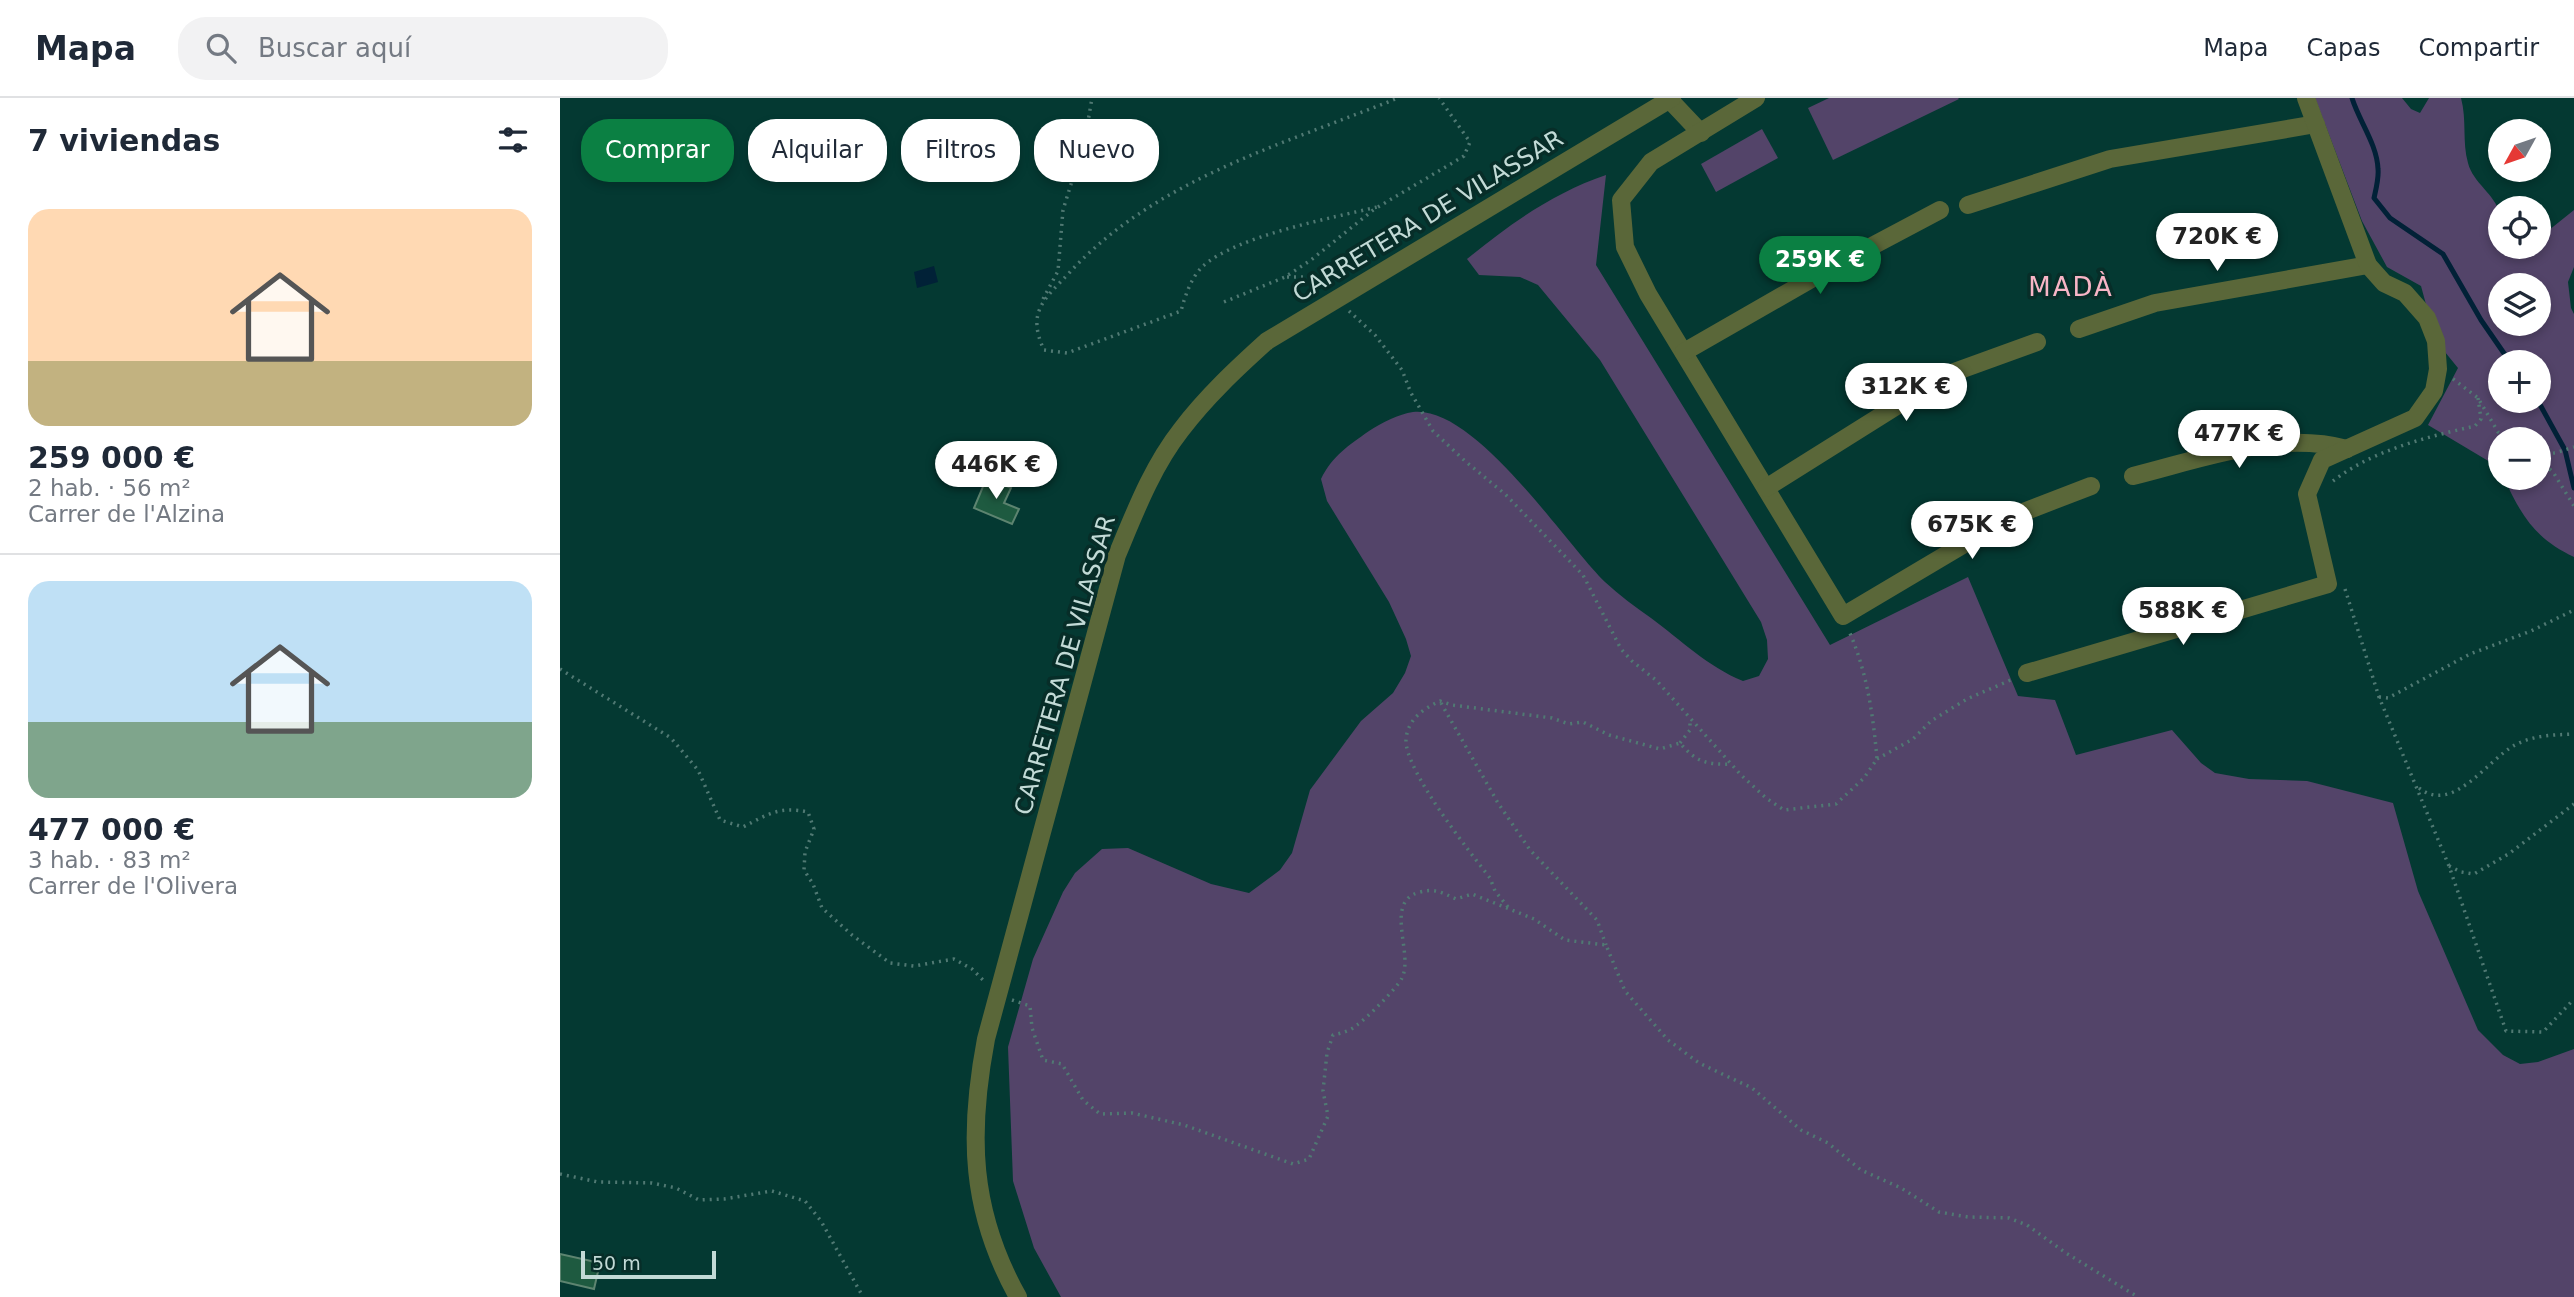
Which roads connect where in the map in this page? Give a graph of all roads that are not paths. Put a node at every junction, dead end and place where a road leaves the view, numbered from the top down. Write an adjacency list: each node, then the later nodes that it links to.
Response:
1 (2306, 98): 4 (street)
2 (1670, 99): 5 (street); 17 (street, CARRETERA DE VILASSAR)
3 (1750, 100): 5 (street)
4 (2316, 124): 6 (street); 8 (street)
5 (1701, 133): 11 (street)
6 (1968, 205)
7 (1940, 210): 11 (street)
8 (2368, 265): 9 (street); 12 (street)
9 (2079, 329)
10 (2037, 342): 15 (street)
11 (1684, 352): 15 (street)
12 (2347, 449): 13 (street); 16 (street)
13 (2133, 476)
14 (2091, 486): 15 (street)
15 (1766, 488)
16 (2027, 673)
17 (1018, 1297)

